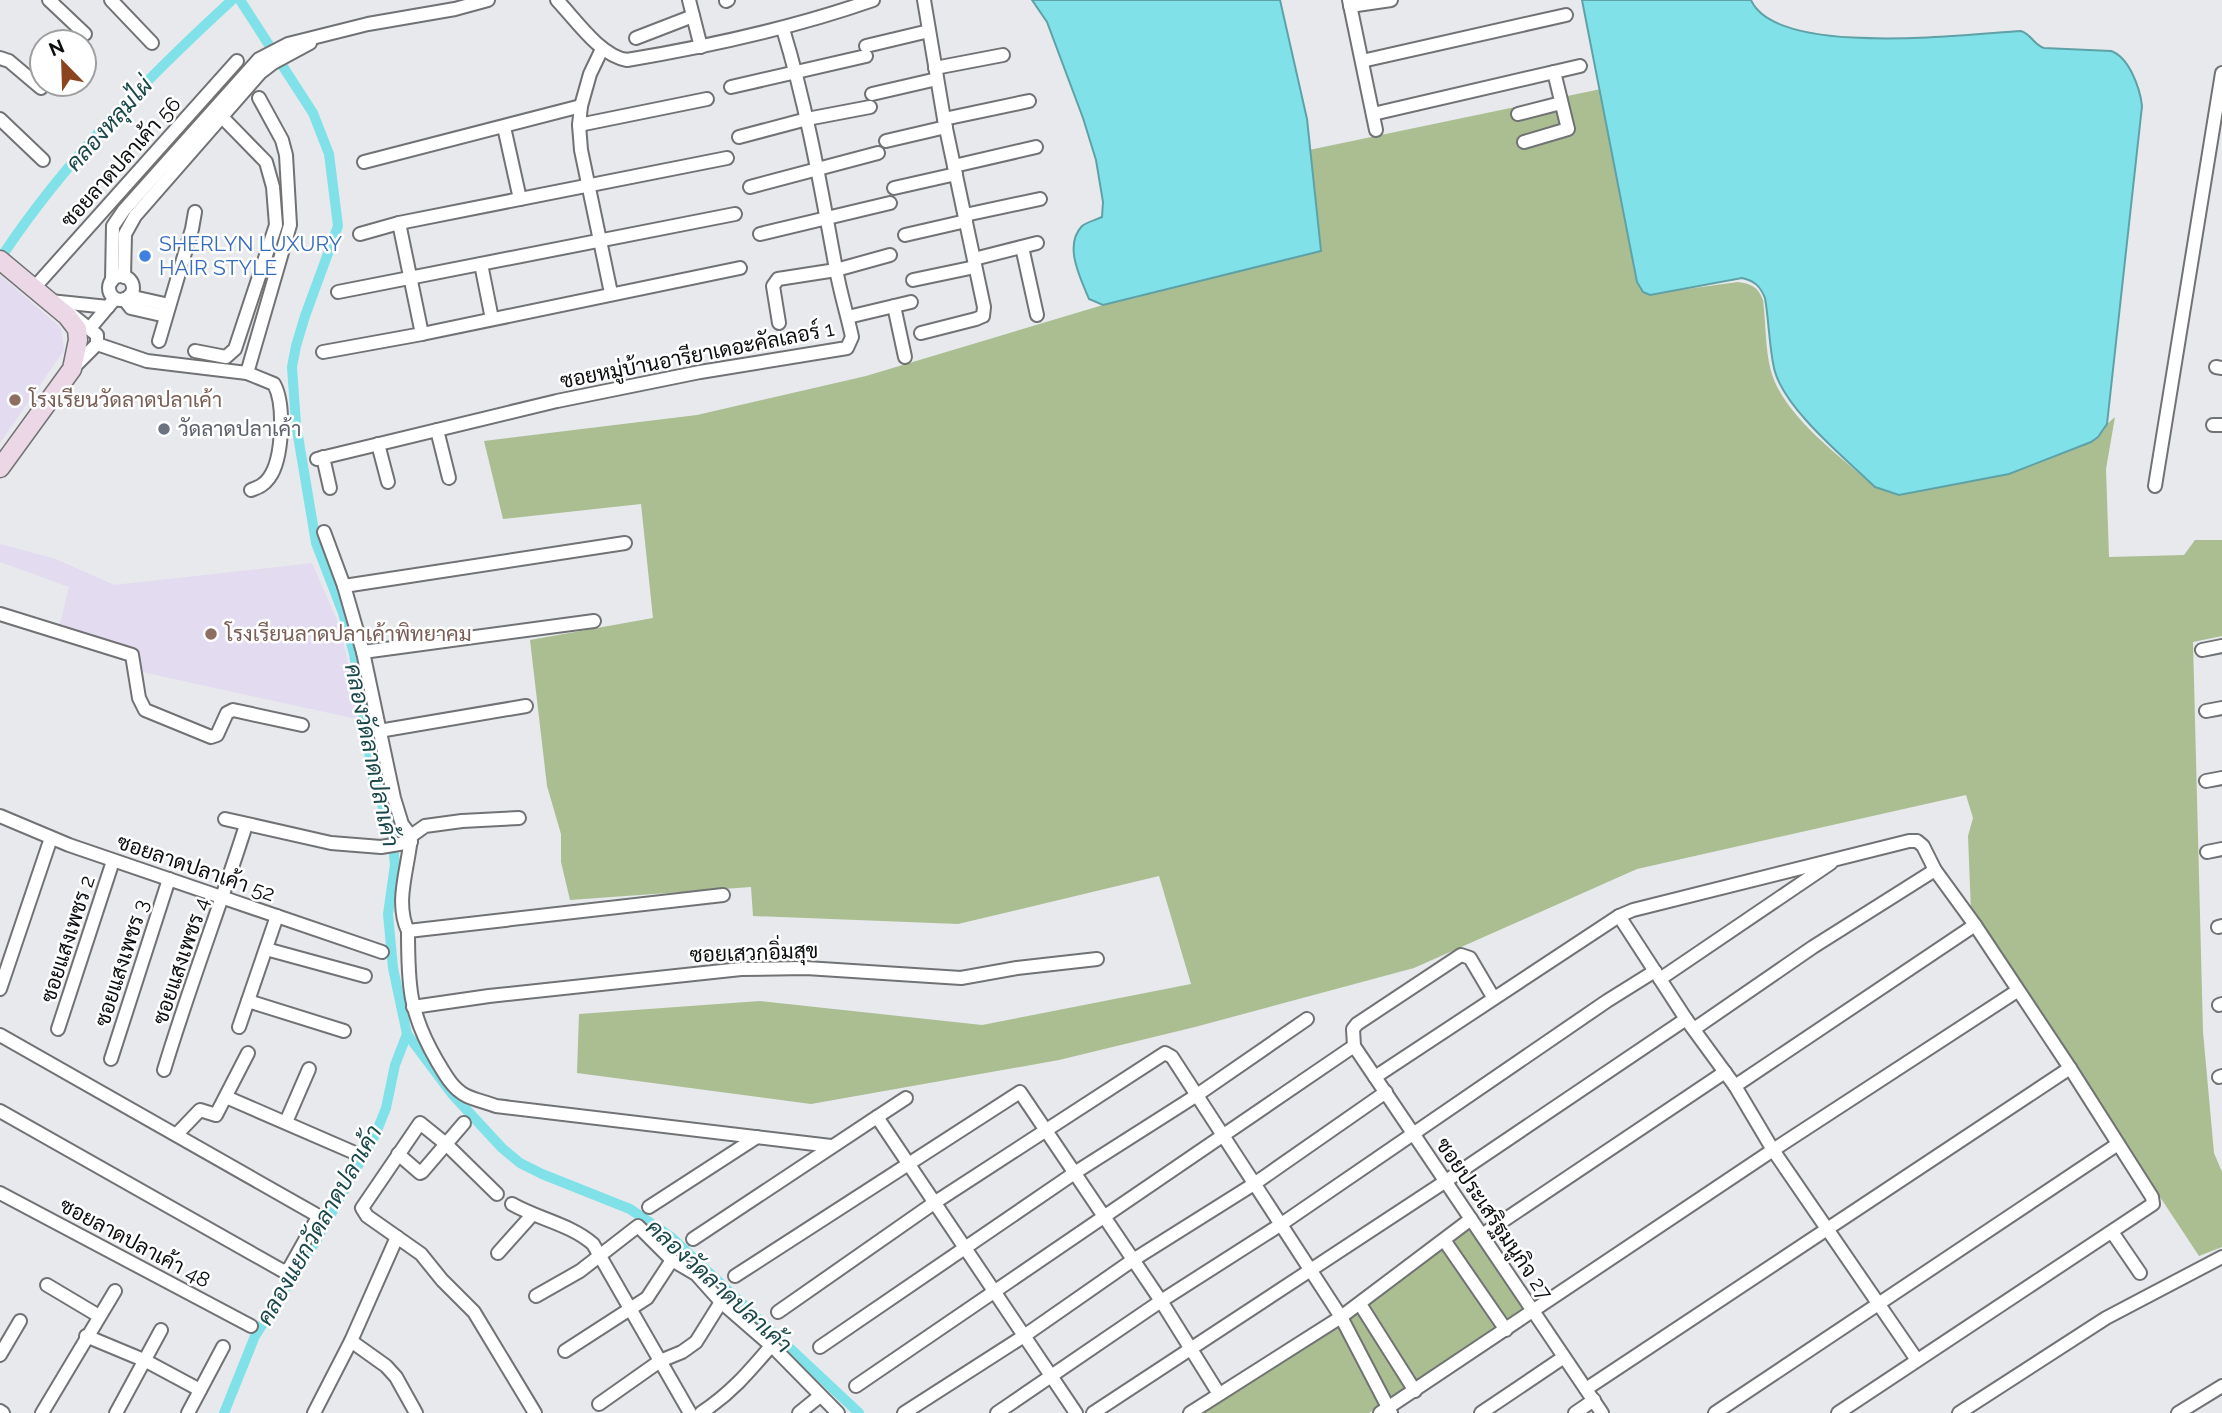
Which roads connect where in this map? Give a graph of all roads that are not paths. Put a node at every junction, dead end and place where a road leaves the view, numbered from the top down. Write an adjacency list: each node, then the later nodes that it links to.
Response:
1 (49, 0): 13 (street)
2 (111, 0): 17 (street)
3 (488, 0): 10 (street)
4 (557, 0): 19 (street)
5 (689, 0): 12 (street)
6 (873, 0): 14 (street)
7 (924, 0): 15 (street)
8 (1391, 0): 9 (street)
9 (1350, 3): 23 (street)
10 (454, 4): 24 (street)
11 (1566, 15): 23 (street)
12 (693, 16): 16 (street); 18 (street)
13 (79, 28)
14 (783, 29): 18 (street); 26 (street, ซอยหมู่บ้านอารียาเดอะคัลเลอร์ 1)
15 (929, 32): 26 (street); 29 (street)
16 (636, 38)
17 (152, 43)
18 (701, 47): 19 (street)
19 (602, 49): 36 (street)
20 (1003, 55): 29 (street)
21 (0, 58): 30 (street)
22 (237, 61): 82 (street, ซอยลาดปลาเค้า 56)
23 (1362, 61): 37 (street)
24 (262, 64): 39 (street); 79 (street)
25 (1580, 66): 27 (street)
26 (796, 71): 31 (street); 41 (street, ซอยหมู่บ้านอารียาเดอะคัลเลอร์ 1)
27 (1554, 72): 35 (street); 37 (street)
28 (2222, 73): 110 (street)
29 (936, 74): 41 (street); 42 (street)
30 (28, 78)
31 (732, 87)
32 (259, 98): 104 (street)
33 (706, 99): 43 (street)
34 (1029, 102): 42 (street)
35 (1561, 103): 38 (street); 48 (street)
36 (581, 106): 43 (street); 44 (street)
37 (1373, 114): 45 (street)
38 (1518, 114)
39 (221, 116): 79 (street); 100 (street)
40 (0, 119): 52 (street)
41 (807, 119): 46 (street); 54 (street, ซอยหมู่บ้านอารียาเดอะคัลเลอร์ 1)
42 (945, 123): 47 (street); 55 (street)
43 (579, 125): 56 (street)
44 (504, 127): 53 (street); 59 (street)
45 (1376, 130)
46 (739, 137)
47 (886, 141)
48 (1524, 142)
49 (1036, 147): 55 (street)
50 (878, 153): 54 (street)
51 (727, 158): 56 (street)
52 (43, 160)
53 (364, 162)
54 (817, 168): 57 (street); 65 (street, ซอยหมู่บ้านอารียาเดอะคัลเลอร์ 1)
55 (955, 170): 58 (street); 64 (street)
56 (588, 185): 59 (street); 70 (street)
57 (750, 187)
58 (894, 188)
59 (520, 199): 66 (street)
60 (1040, 199): 64 (street)
61 (890, 203): 65 (street)
62 (195, 212): 89 (street)
63 (735, 214): 70 (street)
64 (965, 218): 69 (street); 75 (street)
65 (828, 219): 68 (street); 78 (street, ซอยหมู่บ้านอารียาเดอะคัลเลอร์ 1)
66 (399, 223): 67 (street); 80 (street)
67 (360, 234)
68 (760, 234)
69 (905, 236)
70 (600, 240): 76 (street); 84 (street)
71 (1037, 243): 72 (street)
72 (1022, 247): 75 (street); 91 (street)
73 (890, 255): 78 (street)
74 (3, 263): 82 (main road)
75 (975, 263): 81 (street); 97 (street)
76 (481, 264): 80 (street); 93 (street)
77 (740, 268): 84 (street)
78 (836, 270): 92 (street, ซอยหมู่บ้านอารียาเดอะคัลเลอร์ 1); 94 (street)
79 (118, 279): 85 (street); 85 (street)
80 (410, 279): 83 (street); 96 (street)
81 (913, 280)
82 (34, 288): 86 (main road)
83 (338, 292)
84 (611, 293): 93 (street)
85 (119, 300): 86 (street); 89 (street); 95 (street)
86 (50, 301): 90 (main road)
87 (911, 302): 88 (street)
88 (894, 306): 92 (street); 102 (street)
89 (167, 311): 98 (street)
90 (65, 314): 95 (street); 103 (main road)
91 (1037, 315)
92 (848, 317): 105 (street, ซอยหมู่บ้านอารียาเดอะคัลเลอร์ 1)
93 (492, 318): 96 (street)
94 (779, 323)
95 (90, 328): 99 (street)
96 (422, 334): 101 (street)
97 (921, 334)
98 (159, 341)
99 (97, 344): 103 (street); 104 (street)
100 (195, 351)
101 (323, 352)
102 (905, 356)
103 (72, 369): 107 (main road)
104 (247, 373): 112 (street)
105 (436, 430): 106 (street, ซอยหมู่บ้านอารียาเดอะคัลเลอร์ 1); 108 (street)
106 (378, 444): 109 (street); 111 (street, ซอยหมู่บ้านอารียาเดอะคัลเลอร์ 1)
107 (0, 468)
108 (449, 478)
109 (388, 482)
110 (2155, 486)
111 (330, 488)
112 (251, 490)
113 (324, 532): 115 (street)
114 (625, 543): 115 (street)
115 (344, 586): 120 (street)
116 (0, 614): 124 (street)
117 (594, 621): 120 (street)
118 (2222, 646): 119 (street)
119 (2202, 650)
120 (363, 652): 125 (street)
121 (526, 706): 125 (street)
122 (2222, 708): 123 (street)
123 (2206, 711)
124 (302, 725)
125 (379, 731): 133 (street)
126 (2222, 778): 127 (street)
127 (2206, 781)
128 (0, 816): 132 (street, ซอยลาดปลาเค้า 52)
129 (519, 818): 133 (street)
130 (225, 819): 131 (street)
131 (246, 825): 133 (street); 141 (street, ซอยแสงเพชร 4)
132 (51, 838): 137 (street, ซอยลาดปลาเค้า 52); 151 (street)
133 (409, 840): 145 (street)
134 (2222, 849): 135 (street)
135 (2207, 852)
136 (1838, 859): 138 (street); 143 (street); 150 (street)
137 (113, 860): 139 (street, ซอยลาดปลาเค้า 52); 159 (street, ซอยแสงเพชร 2)
138 (1935, 870): 144 (street); 157 (street)
139 (169, 879): 141 (street, ซอยลาดปลาเค้า 52); 164 (street, ซอยแสงเพชร 3)
140 (723, 895): 145 (street)
141 (223, 897): 142 (street, ซอยลาดปลาเค้า 52); 167 (street, ซอยแสงเพชร 4)
142 (277, 916): 146 (street); 147 (street, ซอยลาดปลาเค้า 52)
143 (1619, 916): 150 (street); 153 (street)
144 (1975, 925): 152 (street); 170 (street)
145 (408, 931): 155 (street)
146 (266, 949): 149 (street); 154 (street)
147 (382, 952)
148 (1097, 959): 155 (street, ซอยเสวกอิ่มสุข)
149 (365, 975)
150 (1658, 975): 157 (street); 181 (street)
151 (0, 989)
152 (2017, 991): 165 (street); 187 (street)
153 (1493, 997): 162 (street); 169 (street)
154 (248, 1001): 158 (street); 160 (street)
155 (413, 1007): 183 (street)
156 (1307, 1019): 172 (street)
157 (1690, 1024): 168 (street); 192 (street)
158 (239, 1027)
159 (58, 1029)
160 (344, 1031)
161 (0, 1035): 180 (street)
162 (1354, 1046): 169 (street, ซอยประเสริฐมนูกิจ 27); 182 (street)
163 (248, 1053): 173 (street)
164 (111, 1059)
165 (2070, 1068): 185 (street); 203 (street)
166 (309, 1069): 177 (street)
167 (164, 1070)
168 (1725, 1072): 170 (street); 205 (street)
169 (1376, 1077): 171 (street, ซอยประเสริฐมนูกิจ 27)
170 (1735, 1086): 187 (street)
171 (1386, 1092): 181 (street, ซอยประเสริฐมนูกิจ 27); 193 (street)
172 (1197, 1095): 179 (street); 182 (street); 191 (street)
173 (226, 1097): 177 (street); 180 (street)
174 (906, 1098): 176 (street)
175 (0, 1111): 180 (street)
176 (877, 1117): 186 (street); 190 (street)
177 (286, 1122): 188 (street)
178 (464, 1123): 184 (street)
179 (1045, 1129): 190 (street); 191 (street); 196 (street)
180 (177, 1134)
181 (1414, 1134): 192 (street, ซอยประเสริฐมนูกิจ 27); 202 (street)
182 (1223, 1136): 193 (street); 200 (street)
183 (757, 1137): 186 (street); 198 (street)
184 (446, 1144): 189 (street); 189 (street); 195 (street)
185 (2118, 1144): 204 (street); 225 (street)
186 (831, 1146): 207 (street)
187 (1773, 1150): 203 (street); 228 (street)
188 (355, 1153)
189 (398, 1154): 206 (street)
190 (908, 1163): 196 (street); 217 (street)
191 (1076, 1172): 200 (street); 209 (street)
192 (1446, 1181): 201 (street, ซอยประเสริฐมนูกิจ 27); 215 (street)
193 (1254, 1184): 202 (street); 214 (street)
194 (0, 1193): 232 (street, ซอยลาดปลาเค้า 48)
195 (497, 1194)
196 (934, 1203): 209 (street); 227 (street)
197 (512, 1204): 199 (street)
198 (649, 1207)
199 (531, 1215): 210 (street); 211 (street)
200 (1105, 1217): 214 (street); 219 (street)
201 (1471, 1219): 205 (street, ซอยประเสริฐมนูกิจ 27); 208 (street)
202 (1280, 1225): 215 (street); 222 (street)
203 (1828, 1228): 225 (street); 251 (street)
204 (2112, 1232): 216 (street); 245 (street)
205 (1482, 1234): 228 (street, ซอยประเสริฐมนูกิจ 27)
206 (397, 1237): 237 (street); 264 (street)
207 (693, 1239)
208 (1444, 1240): 224 (street); 234 (street)
209 (964, 1247): 219 (street); 240 (street)
210 (498, 1252)
211 (601, 1255): 213 (street); 221 (street); 226 (street)
212 (2222, 1256): 279 (street)
213 (672, 1260): 223 (street); 226 (street)
214 (1133, 1261): 222 (street); 236 (street)
215 (1308, 1269): 230 (street); 241 (street)
216 (2140, 1273)
217 (736, 1276)
218 (47, 1285): 229 (street)
219 (995, 1290): 236 (street); 249 (street)
220 (115, 1291): 229 (street)
221 (536, 1296)
222 (1161, 1301): 241 (street); 248 (street)
223 (721, 1302): 238 (street); 247 (street)
224 (1360, 1304): 230 (street); 253 (street)
225 (1878, 1304): 245 (street); 277 (street)
226 (629, 1309): 242 (street); 247 (street)
227 (778, 1312)
228 (1534, 1312): 234 (street); 244 (street, ซอยประเสริฐมนูกิจ 27)
229 (99, 1316): 235 (street)
230 (1341, 1317): 254 (street); 258 (street)
231 (20, 1321): 243 (street)
232 (251, 1326)
233 (162, 1330): 246 (street)
234 (1506, 1330): 253 (street)
235 (86, 1336): 246 (street); 259 (street)
236 (1024, 1336): 248 (street); 269 (street)
237 (351, 1341): 262 (street); 263 (street)
238 (771, 1346): 255 (street); 266 (street)
239 (223, 1347): 252 (street)
240 (820, 1347)
241 (1191, 1348): 254 (street); 272 (street)
242 (565, 1351)
243 (0, 1355)
244 (1564, 1357): 251 (street, ซอยประเสริฐมนูกิจ 27); 274 (street)
245 (1917, 1360): 278 (street)
246 (146, 1361): 252 (street); 260 (street)
247 (660, 1361): 257 (street); 265 (street)
248 (1052, 1377): 270 (street); 271 (street)
249 (856, 1386)
250 (2222, 1386): 280 (street)
251 (1586, 1389): 256 (street, ซอยประเสริฐมนูกิจ 27)
252 (200, 1390): 261 (street)
253 (1415, 1391): 258 (street)
254 (1219, 1394): 273 (street)
255 (820, 1396): 267 (street); 268 (street)
256 (1594, 1401): 275 (street); 276 (street, ซอยประเสริฐมนูกิจ 27)
257 (599, 1404)
258 (1386, 1411)
259 (42, 1413)
260 (116, 1413)
261 (188, 1413)
262 (314, 1413)
263 (416, 1413)
264 (535, 1413)
265 (690, 1413)
266 (701, 1413)
267 (799, 1413)
268 (838, 1413)
269 (904, 1413)
270 (997, 1413)
271 (1076, 1413)
272 (1093, 1413)
273 (1190, 1413)
274 (1480, 1413)
275 (1575, 1413)
276 (1602, 1413)
277 (1715, 1413)
278 (1838, 1413)
279 (1959, 1413)
280 (2178, 1413)

